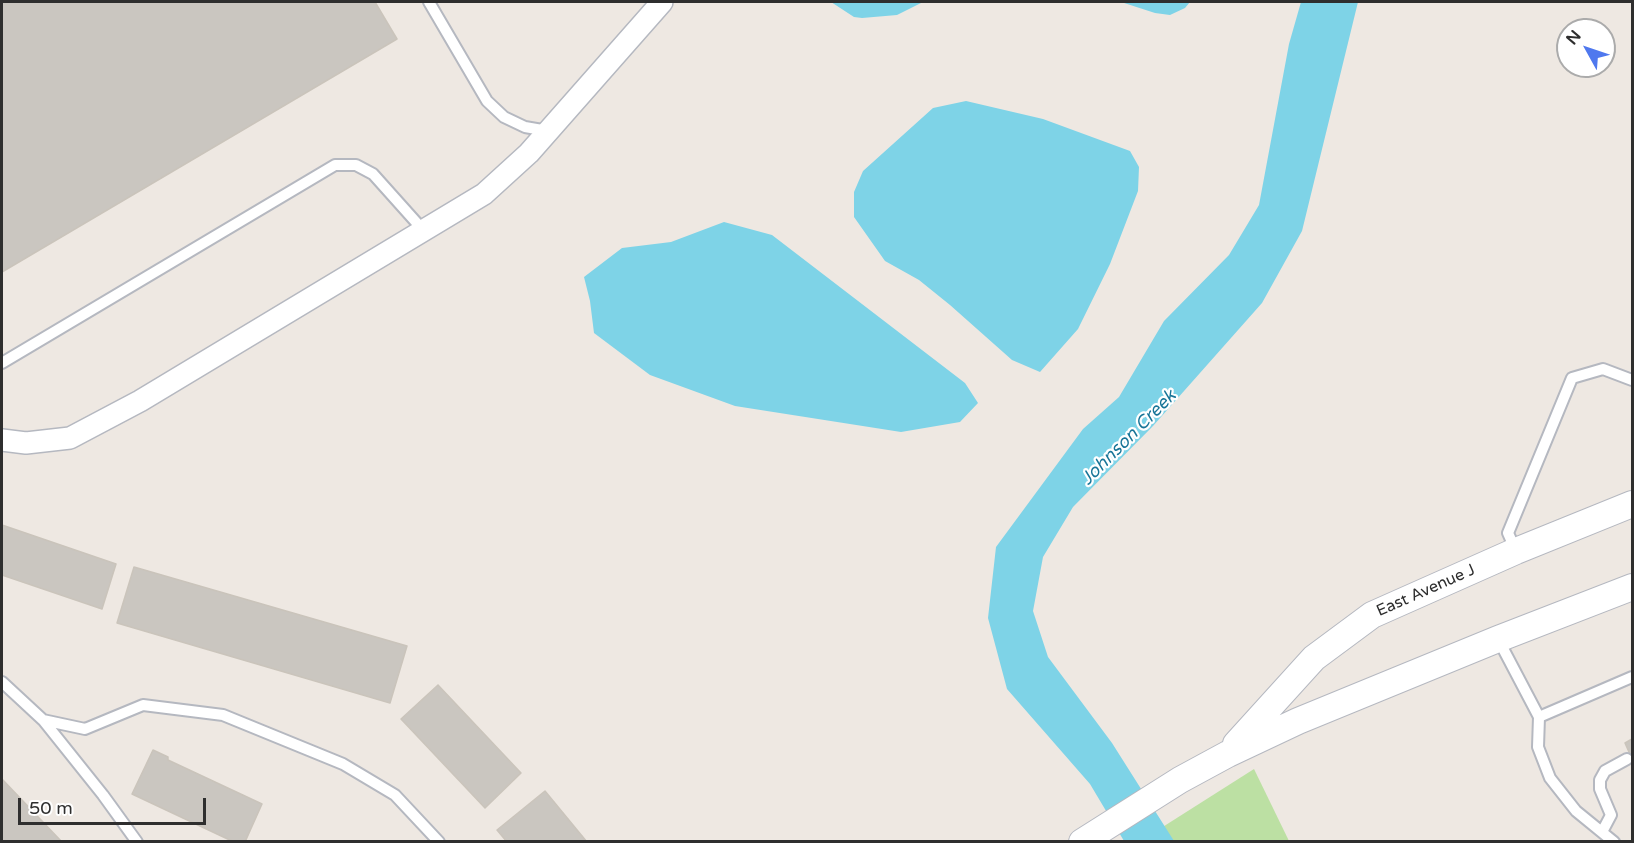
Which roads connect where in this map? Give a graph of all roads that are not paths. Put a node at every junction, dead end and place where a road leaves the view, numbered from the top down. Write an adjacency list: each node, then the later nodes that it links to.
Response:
1 (429, 2): 3 (lane)
2 (662, 2): 3 (street)
3 (548, 131): 4 (street)
4 (424, 231): 5 (lane); 7 (street)
5 (2, 363)
6 (1632, 380): 9 (lane)
7 (2, 440)
8 (1632, 504): 9 (street, East Avenue J)
9 (1516, 551): 16 (street, East Avenue J)
10 (1632, 587): 11 (street, East Avenue J)
11 (1498, 639): 14 (lane); 16 (street, East Avenue J)
12 (1632, 677): 14 (lane)
13 (2, 682): 15 (lane)
14 (1539, 717): 18 (lane)
15 (43, 720): 19 (lane); 20 (lane)
16 (1228, 754): 21 (street, East Avenue J)
17 (1627, 759): 18 (lane)
18 (1602, 831): 22 (lane)
19 (137, 842)
20 (439, 842)
21 (1082, 842)
22 (1614, 842)

